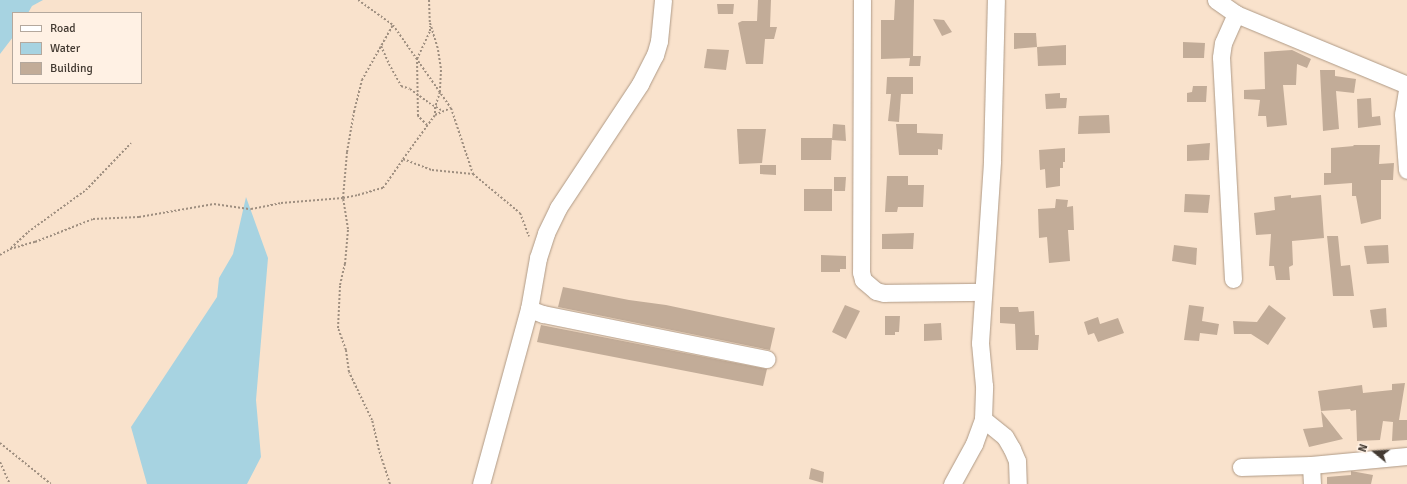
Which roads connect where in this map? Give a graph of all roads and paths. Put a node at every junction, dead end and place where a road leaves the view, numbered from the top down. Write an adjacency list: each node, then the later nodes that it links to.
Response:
1 (358, 0): 9 (path)
2 (429, 0): 8 (path)
3 (663, 0): 28 (street)
4 (862, 0): 30 (street)
5 (996, 0): 30 (street)
6 (1216, 0): 7 (street)
7 (1236, 14): 12 (street); 29 (street)
8 (430, 23): 11 (path); 14 (path)
9 (393, 25): 10 (path); 11 (path)
10 (381, 46): 15 (path); 25 (path)
11 (416, 59): 14 (path); 15 (path)
12 (1407, 85)
13 (1407, 90): 23 (street)
14 (440, 92): 16 (path); 17 (path)
15 (416, 95): 16 (path); 20 (path)
16 (435, 107): 18 (path); 19 (path)
17 (451, 108): 18 (path); 24 (path)
18 (443, 111): 19 (path)
19 (435, 115): 20 (path)
20 (427, 125): 22 (path)
21 (131, 143): 26 (path)
22 (403, 159): 24 (path); 25 (path)
23 (1407, 170)
24 (473, 174): 28 (path)
25 (343, 198): 26 (path); 41 (path)
26 (10, 249): 27 (path)
27 (0, 255)
28 (538, 258): 31 (street)
29 (1233, 279)
30 (983, 292): 33 (street)
31 (529, 309): 32 (street); 42 (street)
32 (767, 359)
33 (983, 419): 43 (street); 44 (street)
34 (0, 443): 40 (path)
35 (1407, 456): 37 (street)
36 (0, 462): 39 (path)
37 (1311, 465): 38 (street); 45 (street)
38 (1241, 467)
39 (10, 484)
40 (51, 484)
41 (390, 484)
42 (480, 484)
43 (952, 484)
44 (1018, 484)
45 (1312, 484)

